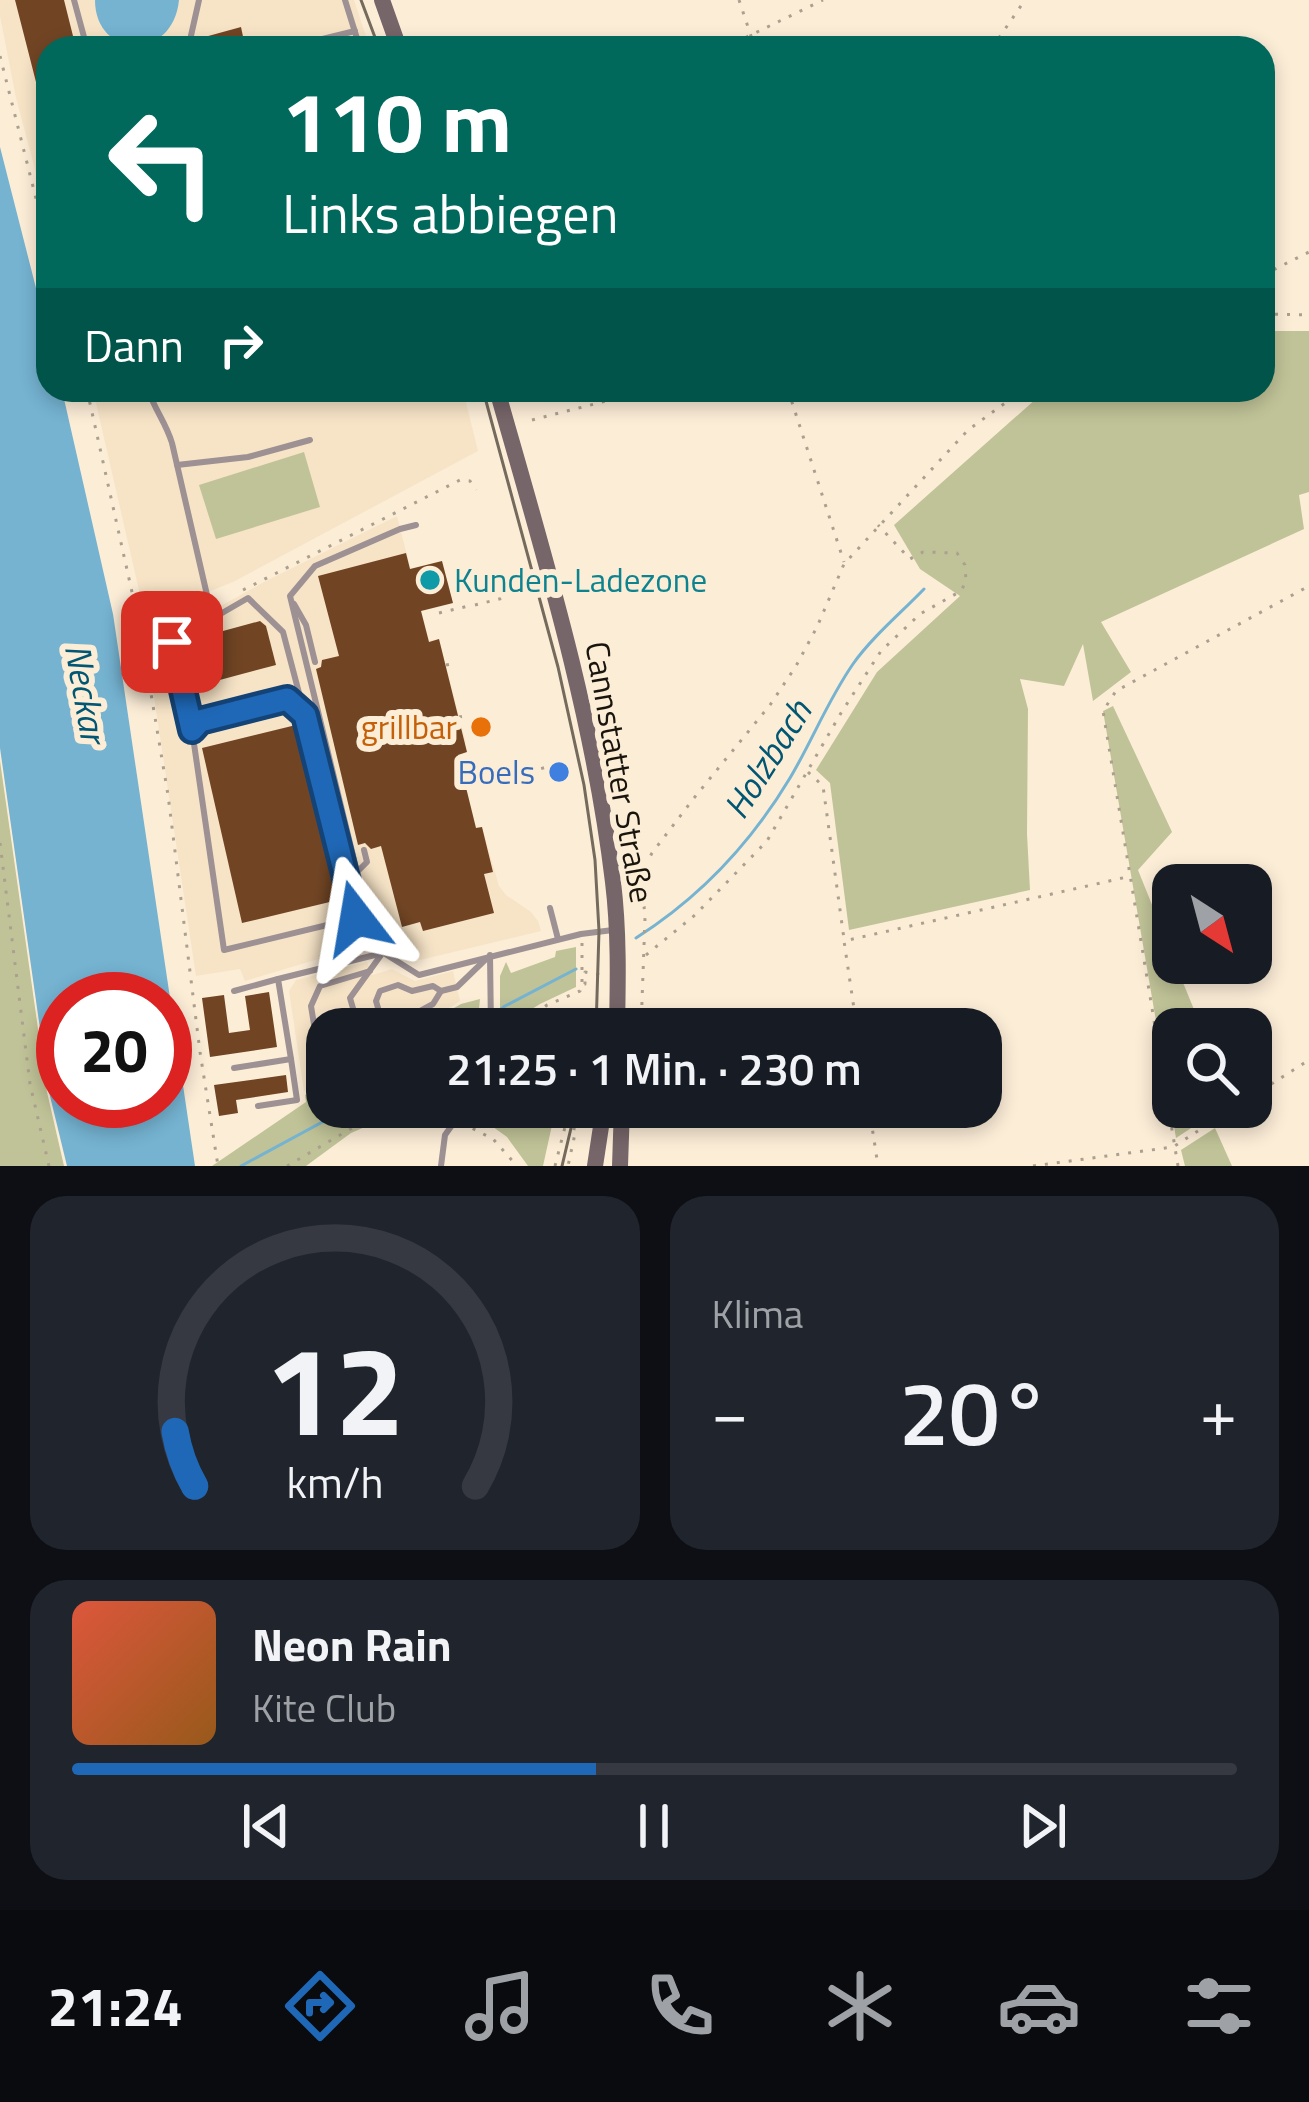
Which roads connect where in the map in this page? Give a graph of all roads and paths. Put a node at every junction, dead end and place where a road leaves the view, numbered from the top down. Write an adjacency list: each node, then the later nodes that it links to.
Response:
1 (74, 0): 9 (lane)
2 (199, 0): 10 (lane)
3 (345, 0): 8 (lane)
4 (382, 0): 13 (main road)
5 (739, 0): 14 (path)
6 (823, 0): 14 (path)
7 (1025, 0): 15 (path)
8 (355, 31): 11 (lane); 12 (lane)
9 (84, 36)
10 (191, 36)
11 (335, 36)
12 (356, 36)
13 (395, 36)
14 (751, 36)
15 (1000, 36)
16 (0, 56): 17 (path)
17 (36, 202)
18 (1309, 252): 19 (path)
19 (1275, 269)
20 (1275, 314): 21 (path)
21 (1309, 315)
22 (90, 402): 40 (path)
23 (152, 402): 30 (lane)
24 (500, 402): 52 (main road, Cannstatter Straße)
25 (602, 402): 28 (path)
26 (792, 402): 34 (path)
27 (1006, 402): 33 (path)
28 (532, 420)
29 (310, 440): 30 (lane)
30 (177, 465): 38 (lane)
31 (476, 490): 38 (path)
32 (416, 525): 36 (lane)
33 (878, 525): 34 (path); 45 (path)
34 (844, 564): 50 (path)
35 (1309, 586): 51 (path)
36 (290, 596): 41 (lane); 49 (lane)
37 (503, 598): 39 (path)
38 (210, 608): 40 (path)
39 (439, 613)
40 (140, 628): 91 (path)
41 (315, 662)
42 (305, 715): 43 (lane); 43 (lane); 54 (lane)
43 (192, 730): 54 (lane)
44 (547, 767): 46 (path)
45 (808, 772): 58 (path); 61 (path)
46 (482, 782)
47 (0, 843): 90 (path)
48 (364, 850): 49 (lane)
49 (357, 872): 59 (lane)
50 (642, 874): 52 (lane); 61 (path)
51 (1129, 877): 58 (path); 88 (path)
52 (613, 881): 55 (main road, Cannstatter Straße)
53 (550, 908): 57 (lane)
54 (356, 918): 59 (lane)
55 (617, 930): 56 (lane); 73 (main road, Cannstatter Straße)
56 (580, 934): 57 (lane); 72 (path)
57 (558, 939): 60 (lane)
58 (844, 941): 75 (path)
59 (383, 952): 60 (lane); 63 (lane); 64 (lane)
60 (490, 956): 66 (lane); 71 (lane)
61 (645, 956): 62 (path); 74 (path)
62 (629, 964)
63 (370, 971): 67 (lane); 68 (lane)
64 (278, 979): 65 (lane); 76 (lane)
65 (234, 991)
66 (441, 991): 69 (lane); 70 (lane)
67 (311, 1008)
68 (353, 1008)
69 (378, 1008)
70 (425, 1008)
71 (491, 1008)
72 (543, 1008)
73 (617, 1008)
74 (642, 1008)
75 (854, 1008)
76 (291, 1059): 78 (lane); 80 (lane)
77 (1309, 1060): 79 (path)
78 (234, 1068)
79 (1272, 1084)
80 (259, 1106)
81 (352, 1128): 92 (path)
82 (450, 1128): 93 (lane)
83 (471, 1128): 94 (path)
84 (604, 1128): 89 (main road)
85 (615, 1128): 89 (main road)
86 (872, 1128): 97 (path)
87 (1202, 1128): 88 (path)
88 (1173, 1147): 98 (path); 99 (path)
89 (603, 1165)
90 (49, 1166)
91 (218, 1166)
92 (286, 1166)
93 (441, 1166)
94 (517, 1166)
95 (555, 1166): 96 (path)
96 (568, 1166)
97 (878, 1166)
98 (1033, 1166)
99 (1178, 1166)

